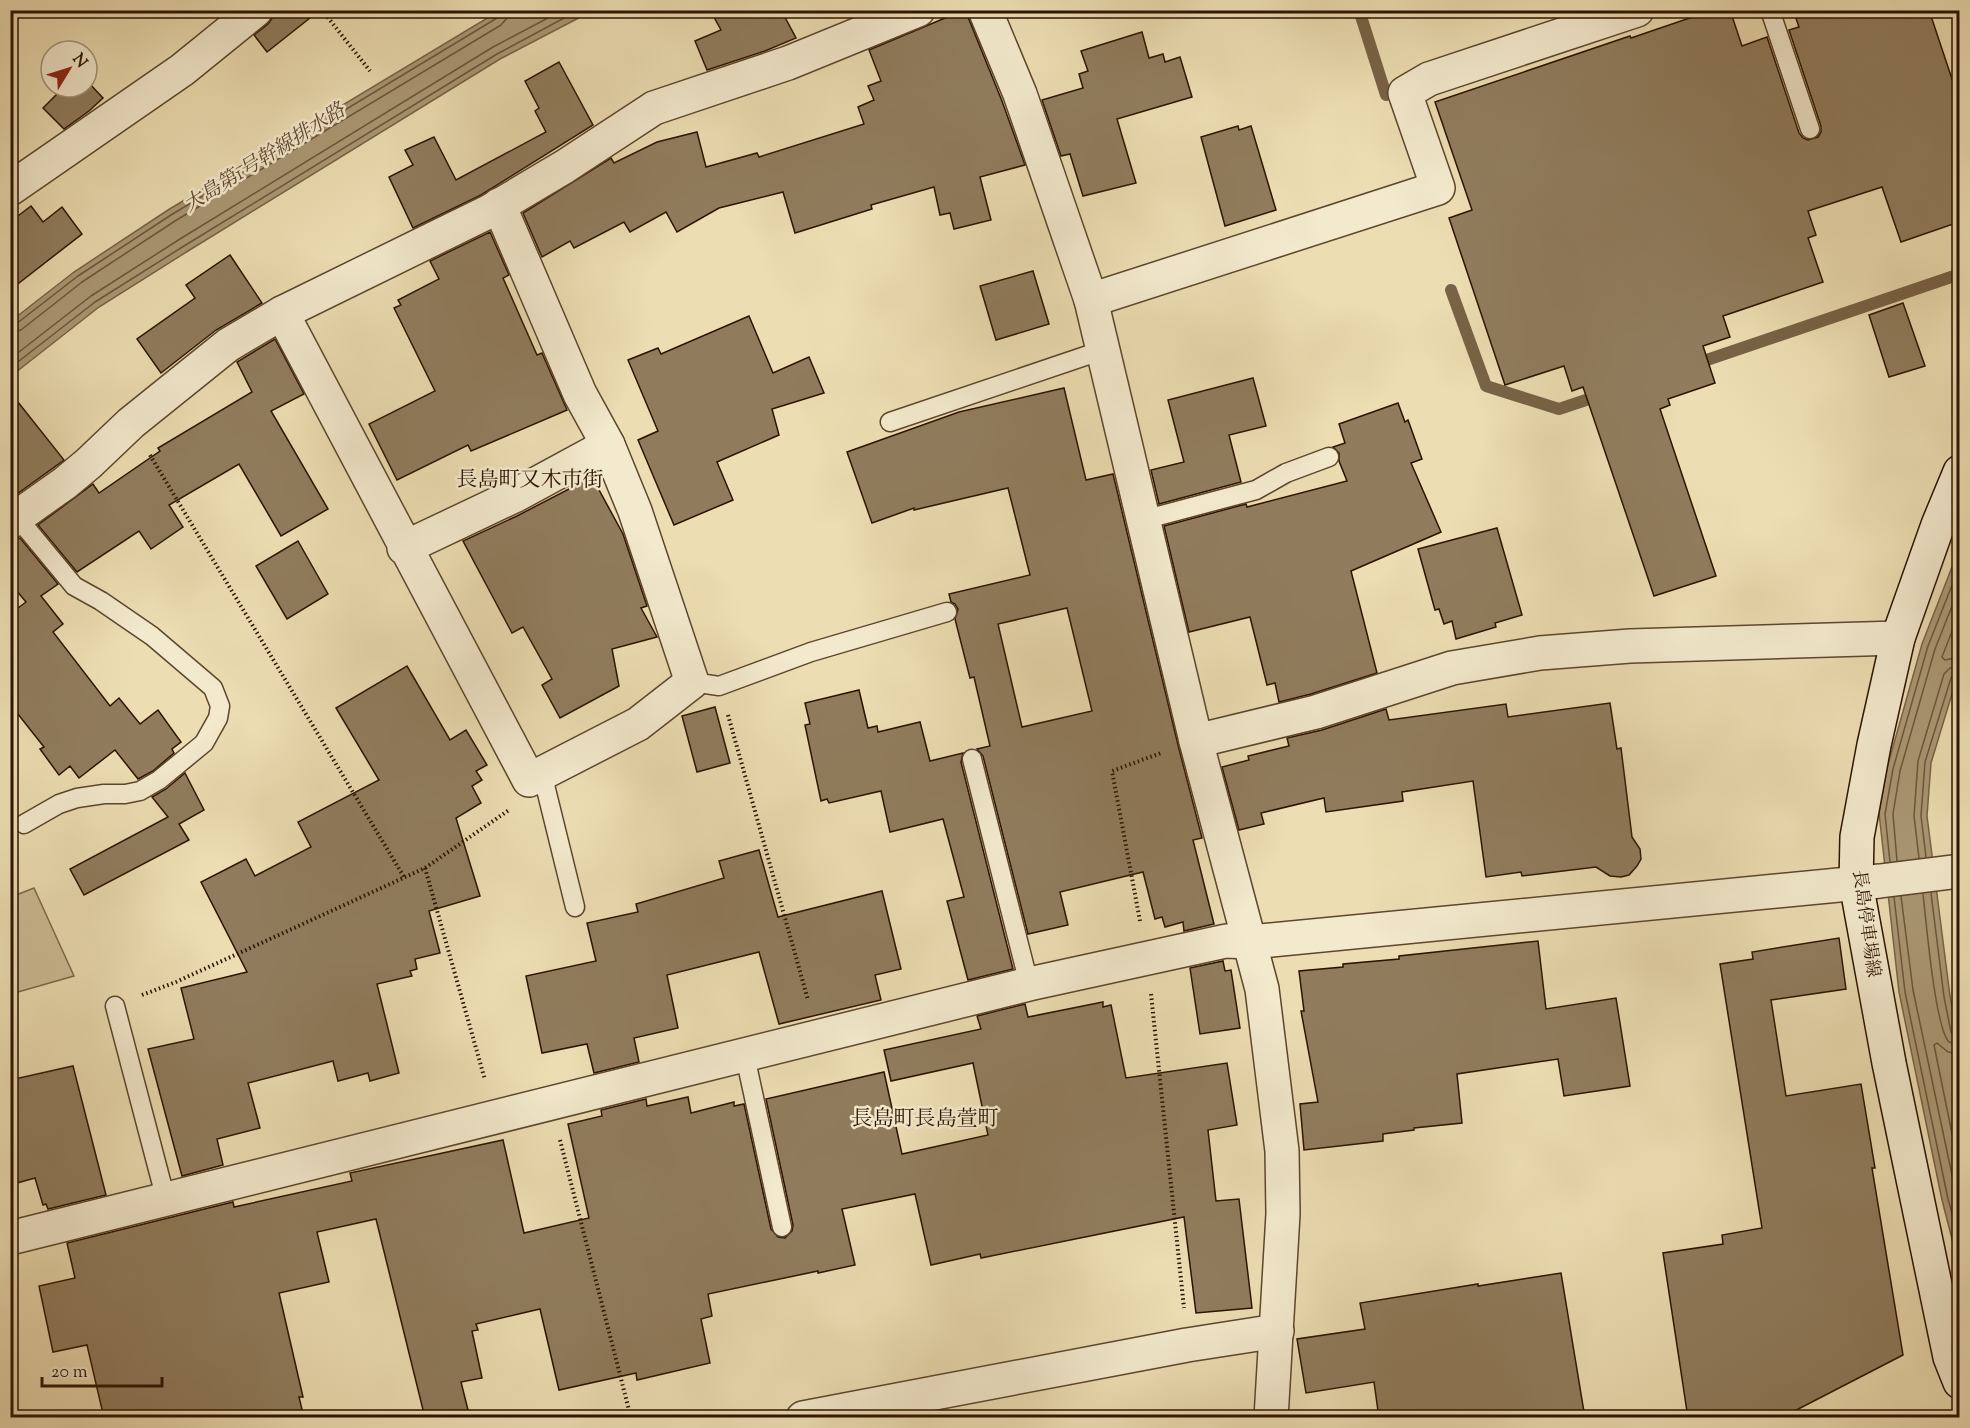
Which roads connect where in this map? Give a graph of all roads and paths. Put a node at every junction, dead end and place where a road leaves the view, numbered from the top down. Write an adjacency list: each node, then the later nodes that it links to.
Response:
1 (256, 10): 9 (street)
2 (322, 10): 7 (path)
3 (918, 10): 10 (street)
4 (985, 10): 11 (street)
5 (1637, 10): 11 (street)
6 (1770, 10): 8 (lane)
7 (370, 71)
8 (1810, 129)
9 (10, 189)
10 (499, 205): 12 (street); 16 (street)
11 (1091, 300): 13 (street)
12 (282, 313): 15 (street); 21 (street)
13 (1103, 351): 14 (lane); 20 (street)
14 (890, 422)
15 (131, 423): 19 (street); 31 (path)
16 (608, 445): 21 (street); 24 (street)
17 (1329, 457): 20 (lane)
18 (1959, 472): 23 (street, 長島停車場線)
19 (14, 519): 28 (lane)
20 (1143, 520): 25 (street)
21 (404, 548): 27 (street)
22 (947, 612): 24 (lane)
23 (1898, 638): 25 (street); 32 (street, 長島停車場線)
24 (706, 684): 27 (street); 38 (path)
25 (1196, 741): 34 (street); 35 (path)
26 (972, 759): 36 (lane)
27 (535, 777): 29 (path); 33 (lane)
28 (24, 824)
29 (425, 868): 31 (path); 41 (path)
30 (1955, 872): 32 (street)
31 (404, 877): 37 (path)
32 (1868, 882): 34 (street); 47 (street, 長島停車場線)
33 (575, 908)
34 (1250, 942): 35 (street); 45 (street)
35 (1148, 958): 36 (street); 46 (path)
36 (1029, 984): 38 (street)
37 (115, 1006): 42 (lane)
38 (819, 1037): 39 (street)
39 (745, 1056): 40 (street); 43 (lane)
40 (551, 1104): 41 (street); 48 (path)
41 (494, 1119): 42 (street)
42 (166, 1200): 44 (street)
43 (782, 1227)
44 (10, 1238)
45 (1277, 1331): 46 (street); 50 (street)
46 (1187, 1345): 49 (street)
47 (1959, 1382)
48 (631, 1418)
49 (803, 1418)
50 (1271, 1418)

